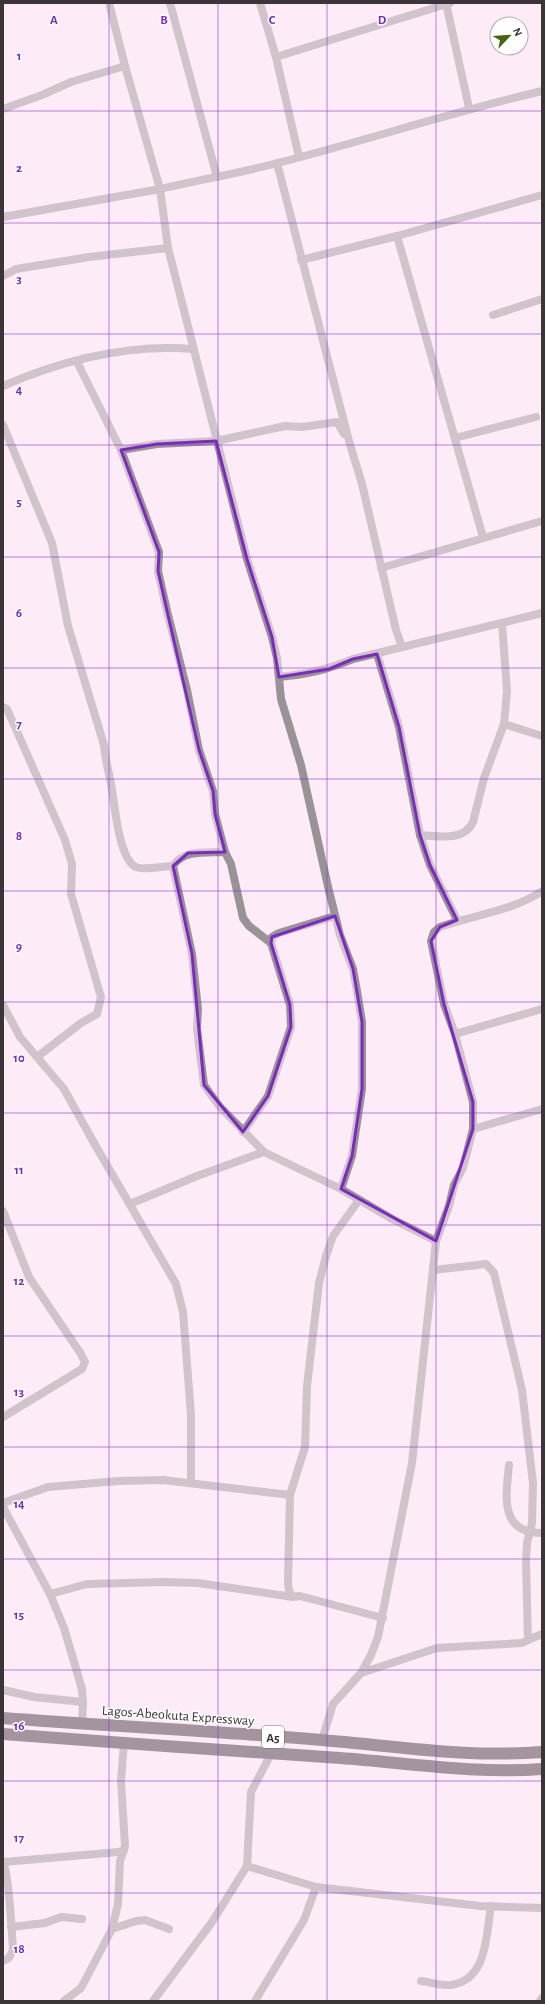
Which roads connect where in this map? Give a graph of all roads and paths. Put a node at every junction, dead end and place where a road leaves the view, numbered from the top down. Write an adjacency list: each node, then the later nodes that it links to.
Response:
1 (109, 3): 6 (street)
2 (170, 3): 12 (street)
3 (260, 3): 5 (street)
4 (447, 3): 5 (street); 8 (street)
5 (276, 56): 10 (street)
6 (124, 66): 9 (street); 13 (street)
7 (542, 91): 8 (street)
8 (469, 108): 10 (street)
9 (3, 109)
10 (299, 157): 11 (street)
11 (277, 164): 12 (street); 18 (street)
12 (217, 177): 13 (street)
13 (160, 189): 15 (street); 17 (street)
14 (542, 195): 16 (street)
15 (3, 217)
16 (397, 236): 18 (street); 27 (street)
17 (168, 248): 19 (street); 22 (street)
18 (301, 260): 29 (street)
19 (3, 276)
20 (542, 299): 21 (street)
21 (493, 315)
22 (193, 349): 23 (street); 28 (street)
23 (77, 362): 24 (street); 30 (street)
24 (3, 386)
25 (536, 417): 27 (street)
26 (3, 425): 44 (street)
27 (455, 438): 32 (street)
28 (216, 441): 29 (street); 30 (street); 38 (street)
29 (349, 441): 33 (street)
30 (121, 450): 43 (street)
31 (542, 521): 32 (street)
32 (483, 537): 33 (street)
33 (382, 568): 36 (street)
34 (542, 613): 35 (street)
35 (502, 623): 36 (street); 40 (street)
36 (402, 647): 37 (street)
37 (377, 654): 38 (street); 42 (street)
38 (279, 677): 46 (street)
39 (3, 707): 52 (street)
40 (504, 724): 41 (street); 42 (street)
41 (542, 736)
42 (420, 835): 47 (street)
43 (225, 852): 44 (street); 48 (street)
44 (173, 866): 55 (street)
45 (542, 891): 47 (street)
46 (335, 916): 48 (street); 57 (street)
47 (457, 920): 51 (street)
48 (270, 943): 55 (street)
49 (3, 1006): 52 (street)
50 (542, 1010): 51 (street)
51 (455, 1034): 54 (street)
52 (37, 1057): 59 (street)
53 (542, 1109): 54 (street)
54 (474, 1129): 61 (street)
55 (243, 1132): 56 (street)
56 (264, 1152): 57 (street); 59 (street)
57 (341, 1189): 58 (street)
58 (359, 1200): 61 (street); 66 (street)
59 (130, 1204): 65 (street)
60 (3, 1211): 63 (street)
61 (436, 1241): 62 (street)
62 (433, 1270): 69 (street); 73 (street)
63 (3, 1417)
64 (509, 1465): 69 (street)
65 (191, 1483): 66 (street); 67 (street)
66 (290, 1495): 72 (street)
67 (3, 1504)
68 (3, 1507): 71 (street)
69 (530, 1533): 70 (street); 75 (street)
70 (542, 1533)
71 (50, 1594): 72 (street); 78 (street)
72 (293, 1597): 73 (street)
73 (383, 1618): 76 (street)
74 (542, 1634): 75 (street)
75 (528, 1640): 76 (street)
76 (360, 1673): 82 (street)
77 (3, 1690): 78 (street)
78 (83, 1702): 80 (street)
79 (3, 1718): 80 (highway, Lagos-Abeokuta Expressway / A5)
80 (82, 1724): 82 (highway, Lagos-Abeokuta Expressway / A5)
81 (3, 1734): 83 (highway, A5)
82 (322, 1740): 84 (highway, Lagos-Abeokuta Expressway / A5)
83 (124, 1743): 85 (highway, A5); 87 (street)
84 (542, 1752)
85 (271, 1754): 86 (highway, A5); 89 (street)
86 (542, 1769)
87 (124, 1850): 88 (street); 95 (street)
88 (3, 1862): 94 (street)
89 (247, 1866): 90 (street); 101 (street)
90 (316, 1887): 91 (street); 102 (street)
91 (491, 1906): 92 (street); 98 (street)
92 (542, 1908)
93 (82, 1919): 94 (street)
94 (11, 1927): 97 (street)
95 (112, 1929): 96 (street); 100 (street)
96 (169, 1929)
97 (3, 1961)
98 (421, 1981)
99 (542, 1998): 103 (street)
100 (64, 2001)
101 (154, 2001)
102 (255, 2001)
103 (540, 2001)

